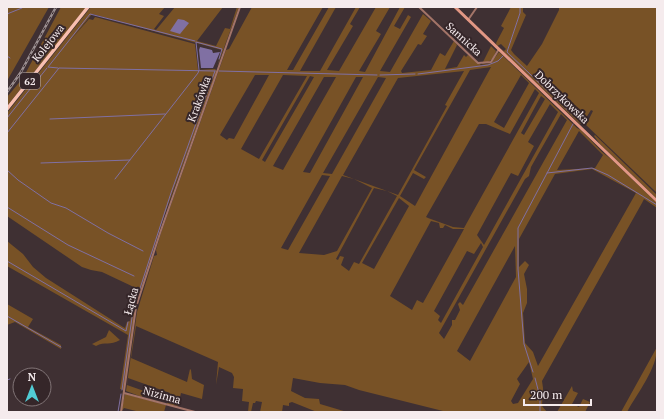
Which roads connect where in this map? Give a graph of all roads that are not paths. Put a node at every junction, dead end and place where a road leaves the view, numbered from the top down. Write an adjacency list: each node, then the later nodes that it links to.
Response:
1 (88, 7): 8 (main road, Kolejowa / 62)
2 (240, 7): 9 (street, Krakówka)
3 (419, 7): 7 (street, Sannicka)
4 (455, 7): 6 (main road, Dobrzykowska)
5 (477, 7): 6 (street)
6 (468, 20): 7 (main road, Dobrzykowska)
7 (499, 49): 10 (main road, Dobrzykowska)
8 (7, 109)
9 (173, 197): 11 (street, Łącka)
10 (657, 201)
11 (124, 393): 12 (street, Łącka); 13 (street, Nizinna)
12 (121, 412)
13 (195, 412)

